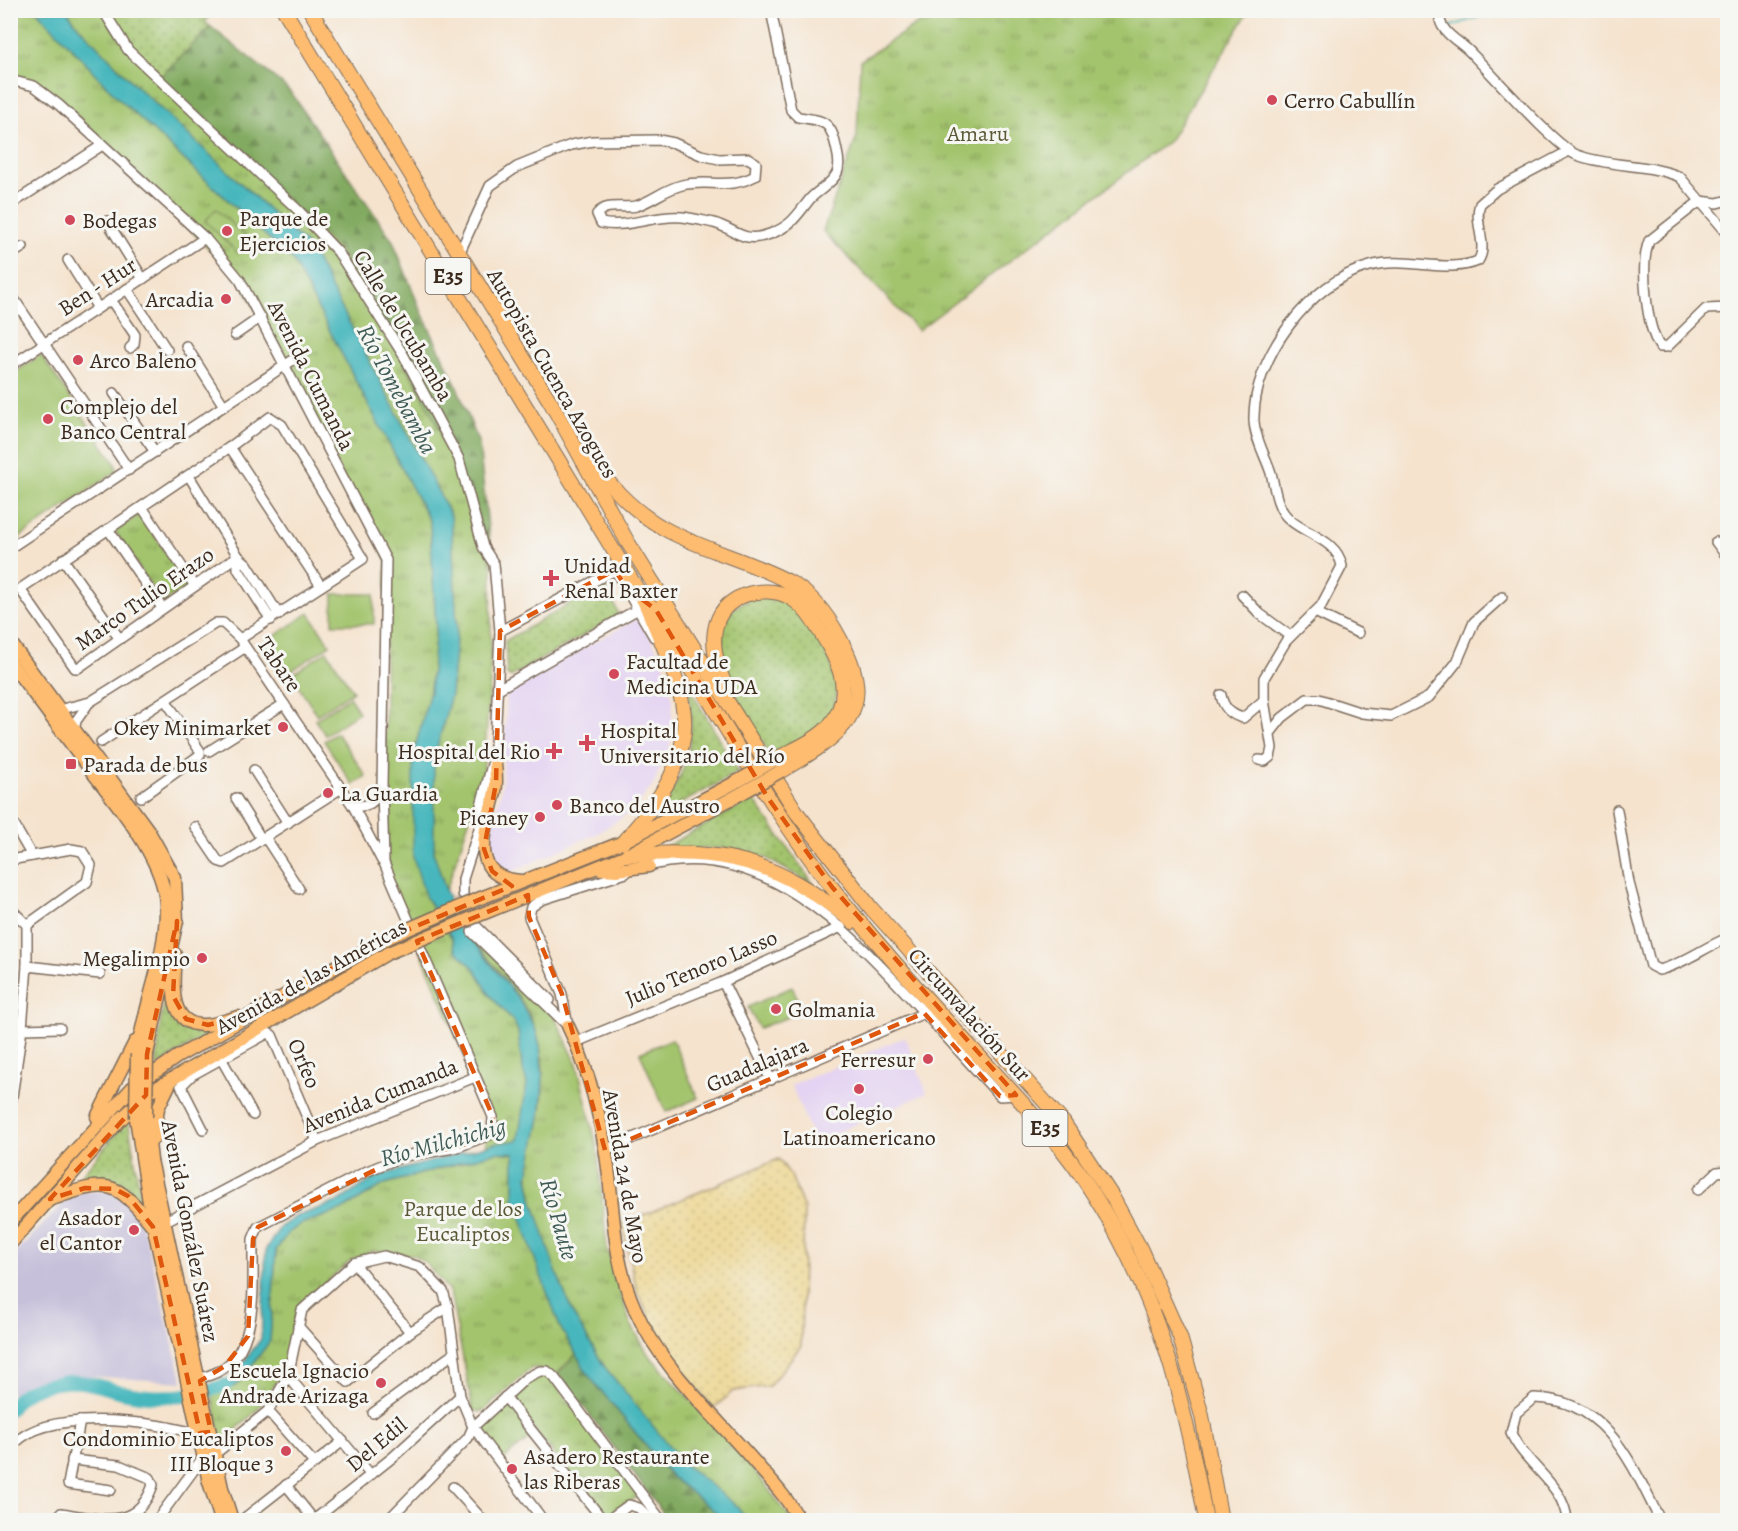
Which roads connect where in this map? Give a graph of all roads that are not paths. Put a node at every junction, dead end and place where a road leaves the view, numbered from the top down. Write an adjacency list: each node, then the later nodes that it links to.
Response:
1 (103, 10): 55 (street, Calle de Ucubamba)
2 (284, 10): 51 (highway, Autopista Cuenca Azogues / E35)
3 (310, 10): 16 (highway, Autopista Cuenca Azogues / E35)
4 (771, 10): 16 (street)
5 (1444, 10): 8 (street)
6 (10, 80): 7 (street, Avenida Cumanda)
7 (101, 146): 11 (street); 14 (street, Avenida Cumanda)
8 (1569, 151): 10 (street); 53 (street)
9 (1728, 200): 10 (street)
10 (1700, 201): 13 (street); 24 (street)
11 (10, 205)
12 (107, 221): 19 (street)
13 (1728, 234)
14 (204, 238): 19 (street, Ben - Hur); 25 (street, Avenida Cumanda)
15 (23, 246): 17 (street)
16 (459, 254): 35 (highway, Autopista Cuenca Azogues / E35)
17 (10, 255)
18 (68, 260): 23 (street)
19 (143, 279): 20 (street, Ben - Hur)
20 (127, 289): 22 (street, Ben - Hur); 30 (street)
21 (10, 293): 27 (street)
22 (111, 300): 23 (street, Ben - Hur); 29 (street)
23 (98, 308): 27 (street, Ben - Hur)
24 (1728, 308)
25 (261, 317): 26 (street); 31 (street, Avenida Cumanda)
26 (235, 335)
27 (44, 344): 32 (street, Ben - Hur); 38 (street)
28 (186, 346): 34 (street)
29 (130, 348)
30 (167, 350)
31 (289, 363): 34 (street); 79 (street, Avenida Cumanda)
32 (10, 366)
33 (114, 393): 37 (street)
34 (224, 406): 37 (street)
35 (557, 413): 56 (highway, Autopista Cuenca Azogues / E35); 77 (highway)
36 (230, 447): 39 (street, Marco Tulio Erazo); 48 (street); 48 (street, Marco Tulio Erazo)
37 (155, 452): 38 (street)
38 (129, 470): 43 (street)
39 (189, 476): 40 (street, Marco Tulio Erazo); 44 (street)
40 (142, 507): 41 (street, Marco Tulio Erazo); 47 (street)
41 (108, 529): 46 (street, Marco Tulio Erazo); 52 (street)
42 (1716, 542): 45 (street)
43 (10, 548)
44 (238, 556): 47 (street, Marco Tulio Erazo); 54 (street)
45 (1728, 558)
46 (63, 559): 59 (street); 59 (street, Marco Tulio Erazo)
47 (195, 586): 52 (street, Marco Tulio Erazo)
48 (321, 586): 54 (street)
49 (1242, 595): 58 (street)
50 (1502, 597): 72 (street)
51 (641, 605): 55 (street); 63 (street); 89 (highway); 103 (highway, Circunvalación Sur / E35)
52 (162, 608): 59 (street, Marco Tulio Erazo)
53 (1315, 612): 57 (street); 58 (street)
54 (275, 617): 61 (street)
55 (500, 632): 63 (street)
56 (686, 633): 70 (highway, Circunvalación Sur / E35)
57 (1358, 633)
58 (1290, 636): 65 (street)
59 (119, 638)
60 (10, 642): 69 (main road, Avenida González Suárez)
61 (242, 643): 66 (street); 67 (street, Tabare); 68 (street, Tabare)
62 (10, 662): 114 (main road, Avenida González Suárez)
63 (500, 687): 75 (street)
64 (1221, 695): 65 (street)
65 (1264, 700): 72 (street)
66 (165, 701): 73 (street); 81 (street)
67 (90, 702): 69 (street, Tabare); 71 (street, Tabare)
68 (284, 704): 74 (street); 80 (street, Tabare)
69 (58, 710): 71 (main road, Avenida González Suárez)
70 (736, 712): 77 (highway); 172 (highway, Circunvalación Sur / E35)
71 (74, 731): 99 (main road, Avenida González Suárez)
72 (1271, 732): 76 (street)
73 (101, 742)
74 (209, 751)
75 (495, 760): 95 (main road); 97 (street); 97 (street)
76 (1259, 760)
77 (778, 766): 89 (main road, Avenida de las Américas, bridge); 89 (main road, Avenida de las Américas, bridge)
78 (254, 770): 86 (street)
79 (382, 786): 83 (street); 92 (street, Avenida Cumanda)
80 (340, 789): 83 (street, Tabare); 86 (street)
81 (141, 796)
82 (236, 798): 88 (street)
83 (353, 806): 92 (street, Tabare)
84 (1617, 810): 104 (street)
85 (10, 818): 90 (street)
86 (288, 823): 88 (street)
87 (195, 827): 88 (street)
88 (263, 838): 96 (street)
89 (625, 848): 94 (main road, Avenida de las Américas); 95 (main road, Avenida de las Américas); 103 (highway)
90 (32, 856): 91 (street); 100 (street)
91 (10, 860)
92 (384, 863): 119 (street, Avenida Cumanda)
93 (649, 866): 94 (main road); 102 (street); 111 (street)
94 (597, 868): 101 (main road, Avenida de las Américas)
95 (526, 882): 97 (main road, Avenida de las Américas)
96 (299, 889)
97 (464, 897): 109 (main road, Avenida de las Américas, bridge)
98 (10, 908): 100 (street)
99 (177, 921): 109 (main road); 116 (main road, Avenida González Suárez)
100 (27, 925): 106 (street)
101 (475, 925): 111 (street, Avenida 24 de Mayo); 111 (street); 118 (main road, Avenida de las Américas, bridge)
102 (841, 927): 105 (street); 108 (street, Julio Tenoro Lasso)
103 (871, 936): 105 (highway, Circunvalación Sur / E35)
104 (1728, 938)
105 (878, 953): 110 (street); 121 (highway, Circunvalación Sur / E35)
106 (27, 966): 107 (street); 113 (street)
107 (100, 974)
108 (723, 982): 115 (street, Julio Tenoro Lasso); 120 (street)
109 (253, 1013): 125 (main road, Avenida de las Américas)
110 (924, 1013): 120 (street, Guadalajara); 121 (street)
111 (568, 1026): 115 (main road, Avenida 24 de Mayo)
112 (60, 1028): 113 (street)
113 (22, 1029): 122 (street)
114 (140, 1032): 116 (main road, Avenida González Suárez); 125 (main road)
115 (576, 1042): 127 (main road, Avenida 24 de Mayo)
116 (142, 1054): 132 (main road, Avenida González Suárez, bridge)
117 (222, 1059): 123 (street); 124 (street); 126 (street, Orfeo)
118 (177, 1075): 130 (main road, Avenida de las Américas); 132 (main road)
119 (475, 1077): 126 (street, Avenida Cumanda); 140 (street)
120 (771, 1080): 127 (street, Guadalajara)
121 (1016, 1095): 171 (highway, Circunvalación Sur / E35)
122 (10, 1110)
123 (253, 1115)
124 (203, 1129)
125 (84, 1139): 131 (main road, Avenida de las Américas)
126 (317, 1140): 132 (street, Avenida Cumanda)
127 (605, 1150): 170 (main road, Avenida 24 de Mayo)
128 (1728, 1171): 129 (street)
129 (1698, 1190)
130 (51, 1199): 132 (main road); 133 (main road, Avenida de las Américas)
131 (10, 1222)
132 (161, 1222): 140 (main road, Avenida González Suárez)
133 (10, 1244)
134 (354, 1263): 135 (street); 136 (street); 137 (street)
135 (448, 1307): 137 (street); 138 (street)
136 (298, 1326): 137 (street); 139 (street)
137 (410, 1332)
138 (453, 1354): 141 (street); 144 (street)
139 (288, 1376): 143 (street); 148 (street)
140 (196, 1382): 147 (main road, Avenida González Suárez)
141 (460, 1396): 146 (street); 153 (street, Del Edil)
142 (505, 1397): 146 (street); 166 (street); 169 (street)
143 (268, 1411): 150 (street); 152 (street)
144 (373, 1413)
145 (80, 1421): 147 (street); 149 (street); 151 (street)
146 (473, 1427): 163 (street); 165 (street)
147 (205, 1433): 150 (main road, Avenida González Suárez)
148 (343, 1441): 152 (street); 153 (street)
149 (10, 1449)
150 (210, 1454): 158 (street); 159 (main road, Avenida González Suárez); 160 (main road, Avenida González Suárez)
151 (72, 1460): 156 (street); 157 (street)
152 (314, 1463): 154 (street)
153 (370, 1474): 162 (street, Del Edil)
154 (286, 1485): 161 (street); 162 (street)
155 (453, 1487): 164 (street)
156 (111, 1490)
157 (61, 1513)
158 (157, 1521)
159 (221, 1521)
160 (232, 1521)
161 (242, 1521)
162 (314, 1521)
163 (388, 1521)
164 (483, 1521)
165 (543, 1521)
166 (603, 1521)
167 (608, 1521): 168 (street)
168 (651, 1521)
169 (661, 1521)
170 (799, 1521)
171 (1206, 1521)
172 (1221, 1521)
173 (1567, 1521): 174 (street)
174 (1660, 1521)

